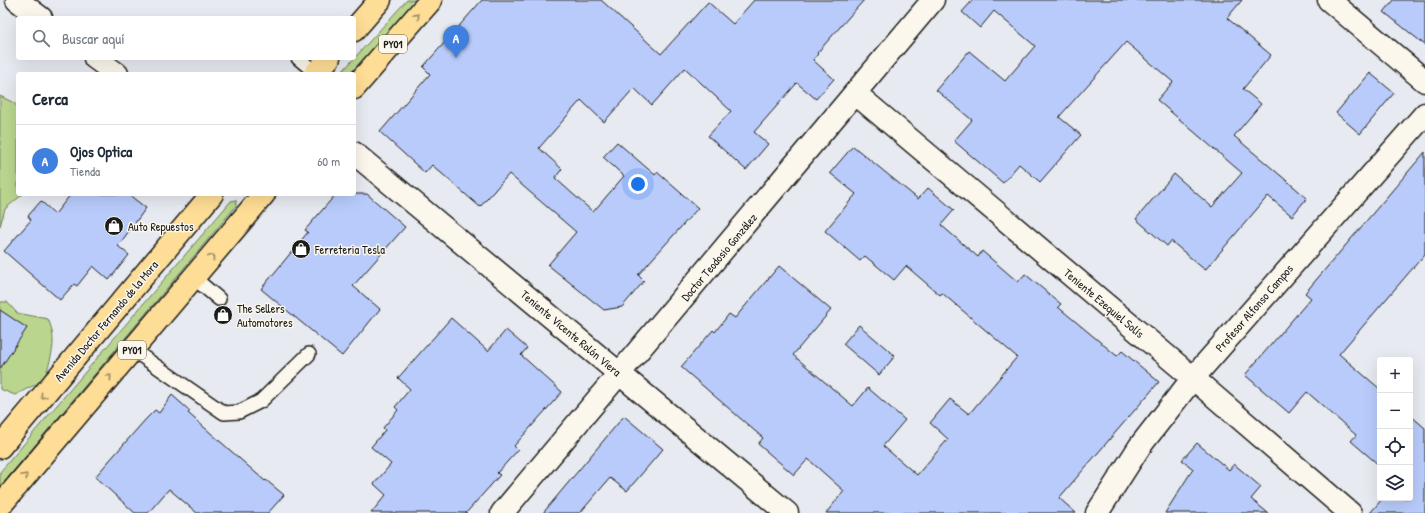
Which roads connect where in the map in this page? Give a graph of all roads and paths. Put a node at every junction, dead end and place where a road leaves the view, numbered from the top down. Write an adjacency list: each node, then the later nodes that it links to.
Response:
1 (17, 0): 6 (street)
2 (380, 0): 7 (highway)
3 (432, 0): 13 (highway, PY01, one-way to 3)
4 (933, 0): 14 (street, Doctor Teodosio González)
5 (1329, 0): 12 (street)
6 (38, 16)
7 (356, 28)
8 (98, 60): 11 (street)
9 (302, 60): 10 (lane)
10 (320, 68)
11 (114, 72)
12 (1425, 81)
13 (356, 86)
14 (856, 94): 23 (street, Doctor Teodosio González); 24 (street, Teniente Ezequiel Solís)
15 (1425, 114): 24 (street, Profesor Alfonso Campos)
16 (356, 155): 23 (street, Teniente Vicente Rolón Viera)
17 (210, 196): 25 (highway, Avenida Doctor Fernando de la Mora, one-way to 25)
18 (262, 196): 19 (highway, PY01, one-way to 18)
19 (194, 278): 20 (lane); 21 (highway, PY01)
20 (218, 299)
21 (133, 350): 22 (lane); 26 (highway, PY01, one-way to 21)
22 (309, 354)
23 (620, 374): 27 (street, Doctor Teodosio González); 28 (street, Teniente Vicente Rolón Viera)
24 (1193, 378): 29 (street, Profesor Alfonso Campos); 30 (street, Teniente Ezequiel Solís)
25 (0, 447)
26 (0, 506)
27 (502, 513)
28 (787, 513)
29 (1097, 513)
30 (1350, 513)

